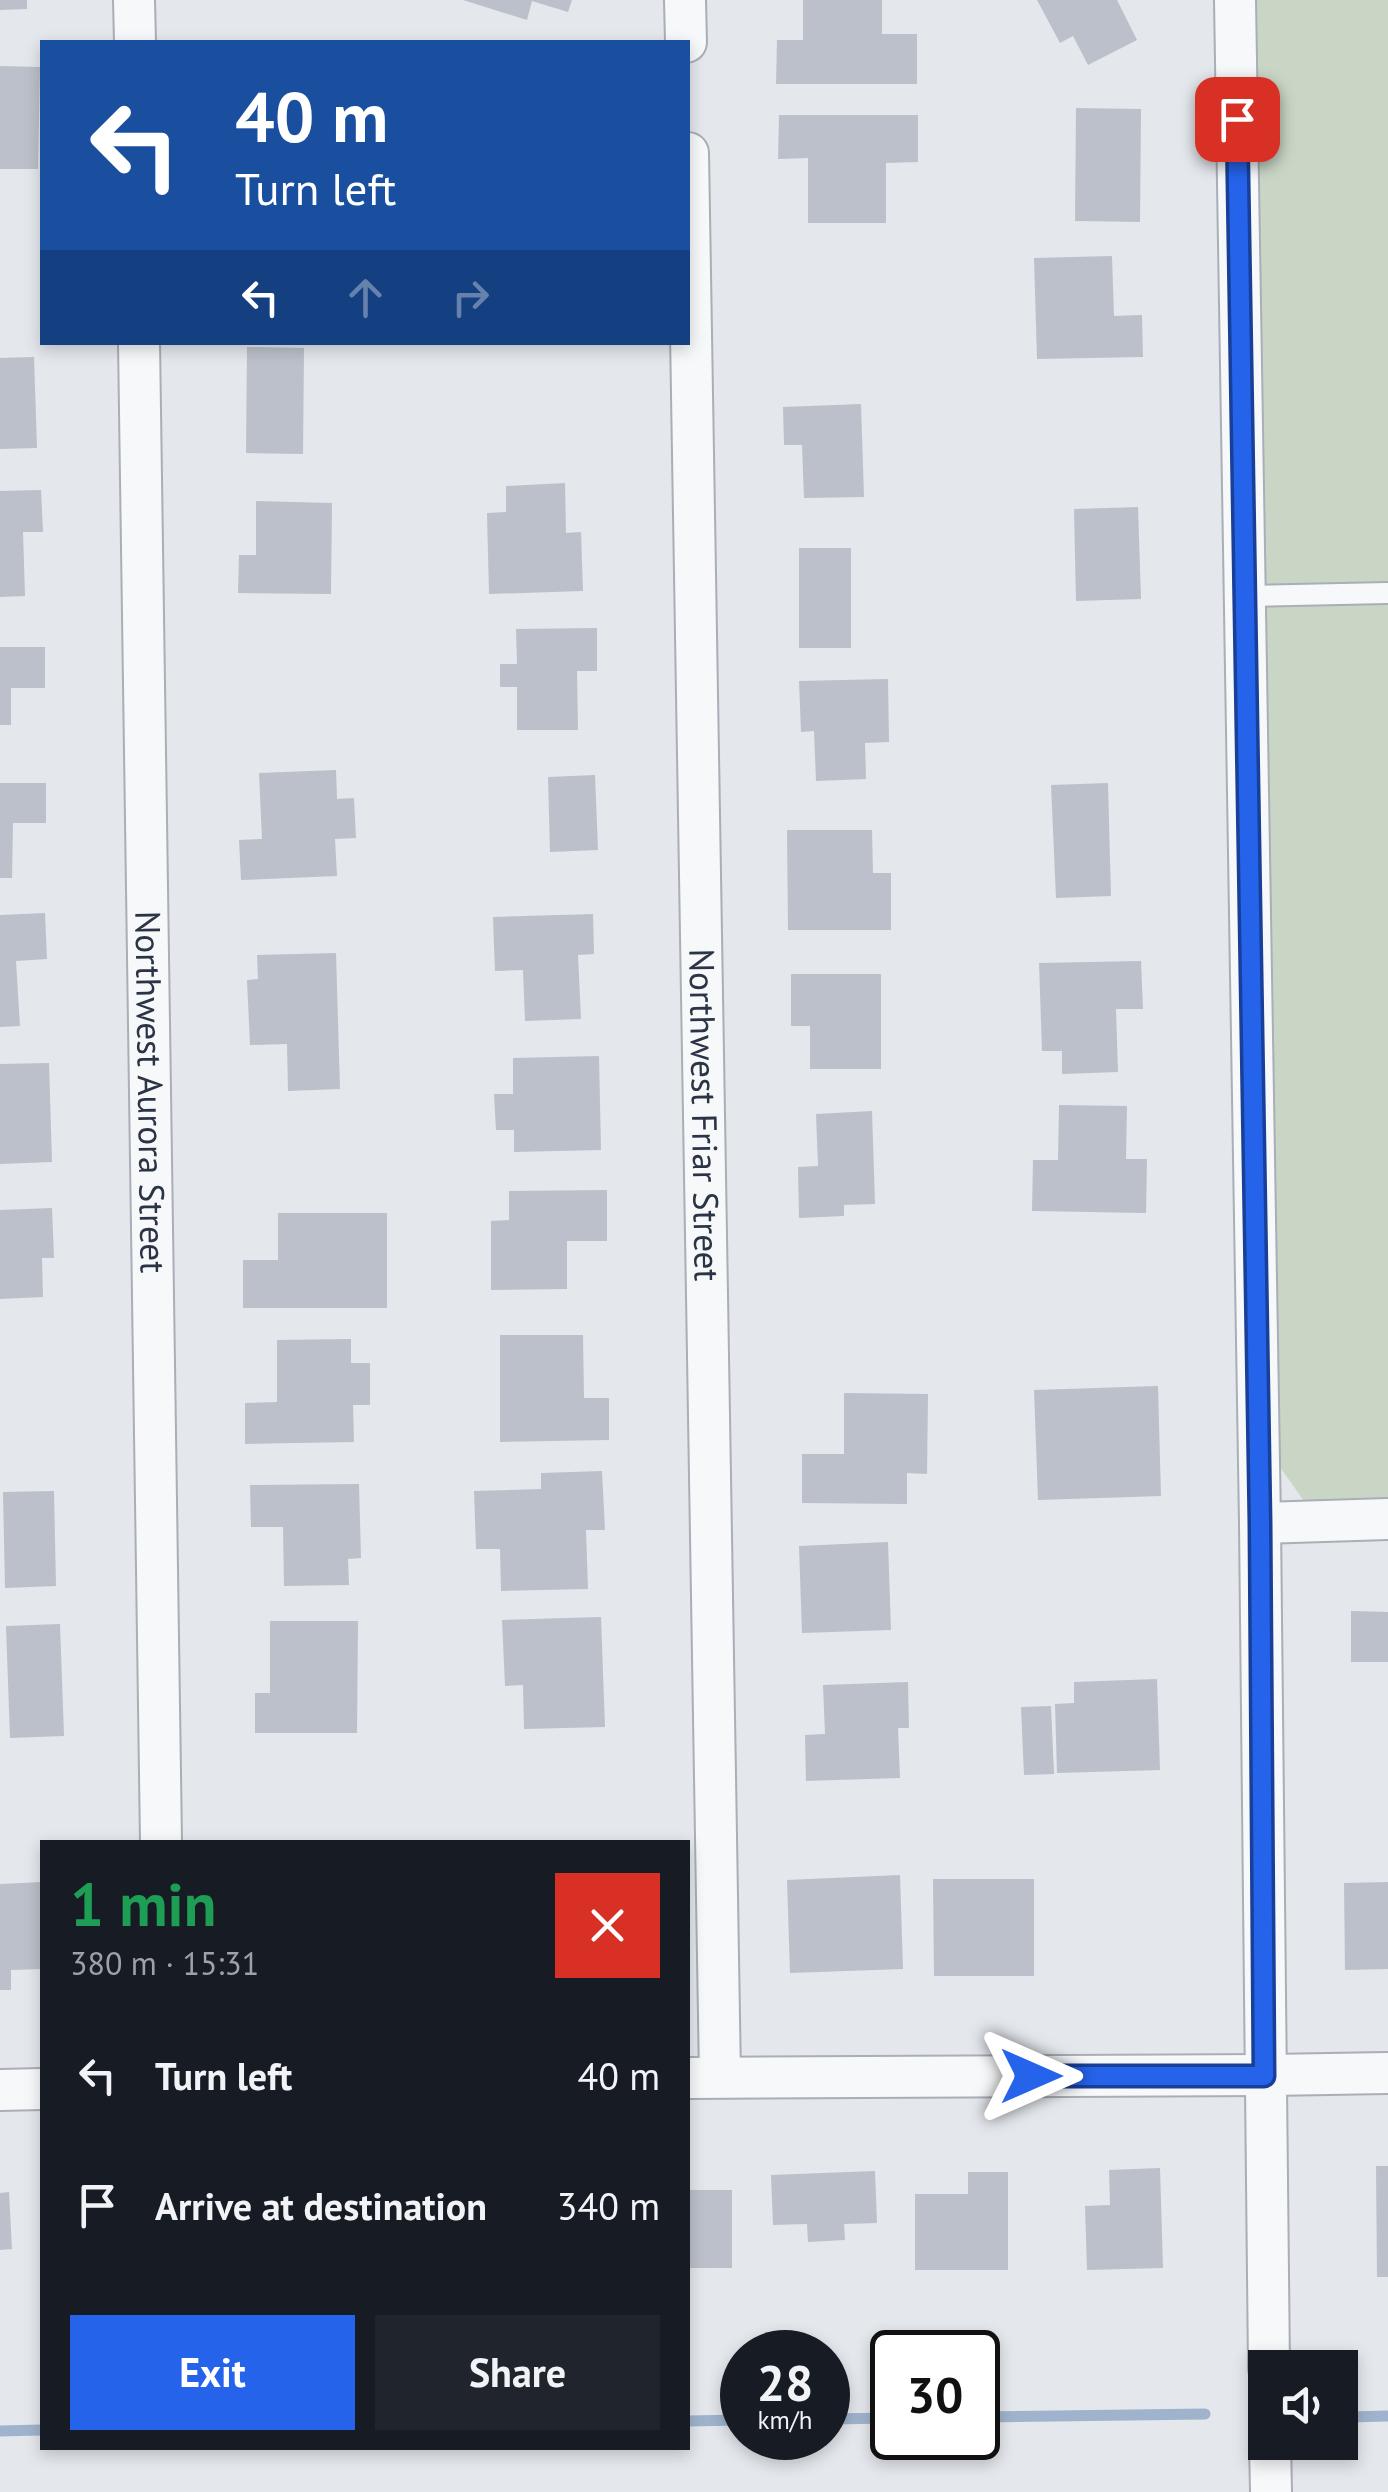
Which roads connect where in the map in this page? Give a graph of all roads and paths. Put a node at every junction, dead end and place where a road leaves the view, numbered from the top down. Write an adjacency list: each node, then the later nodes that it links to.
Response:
1 (134, 0): 4 (street)
2 (685, 0): 5 (street)
3 (1235, 0): 9 (street)
4 (135, 40)
5 (686, 40)
6 (139, 345): 12 (street, Northwest Aurora Street)
7 (690, 345): 15 (street, Northwest Friar Street)
8 (1388, 593): 9 (lane)
9 (1245, 596): 11 (street)
10 (1388, 1519): 11 (street)
11 (1260, 1523): 14 (street)
12 (161, 1840)
13 (1388, 2073): 14 (street)
14 (1264, 2076): 15 (street); 18 (street)
15 (704, 2078)
16 (40, 2088): 17 (street)
17 (0, 2090)
18 (1269, 2350)
19 (1270, 2460): 20 (street)
20 (1271, 2492)

